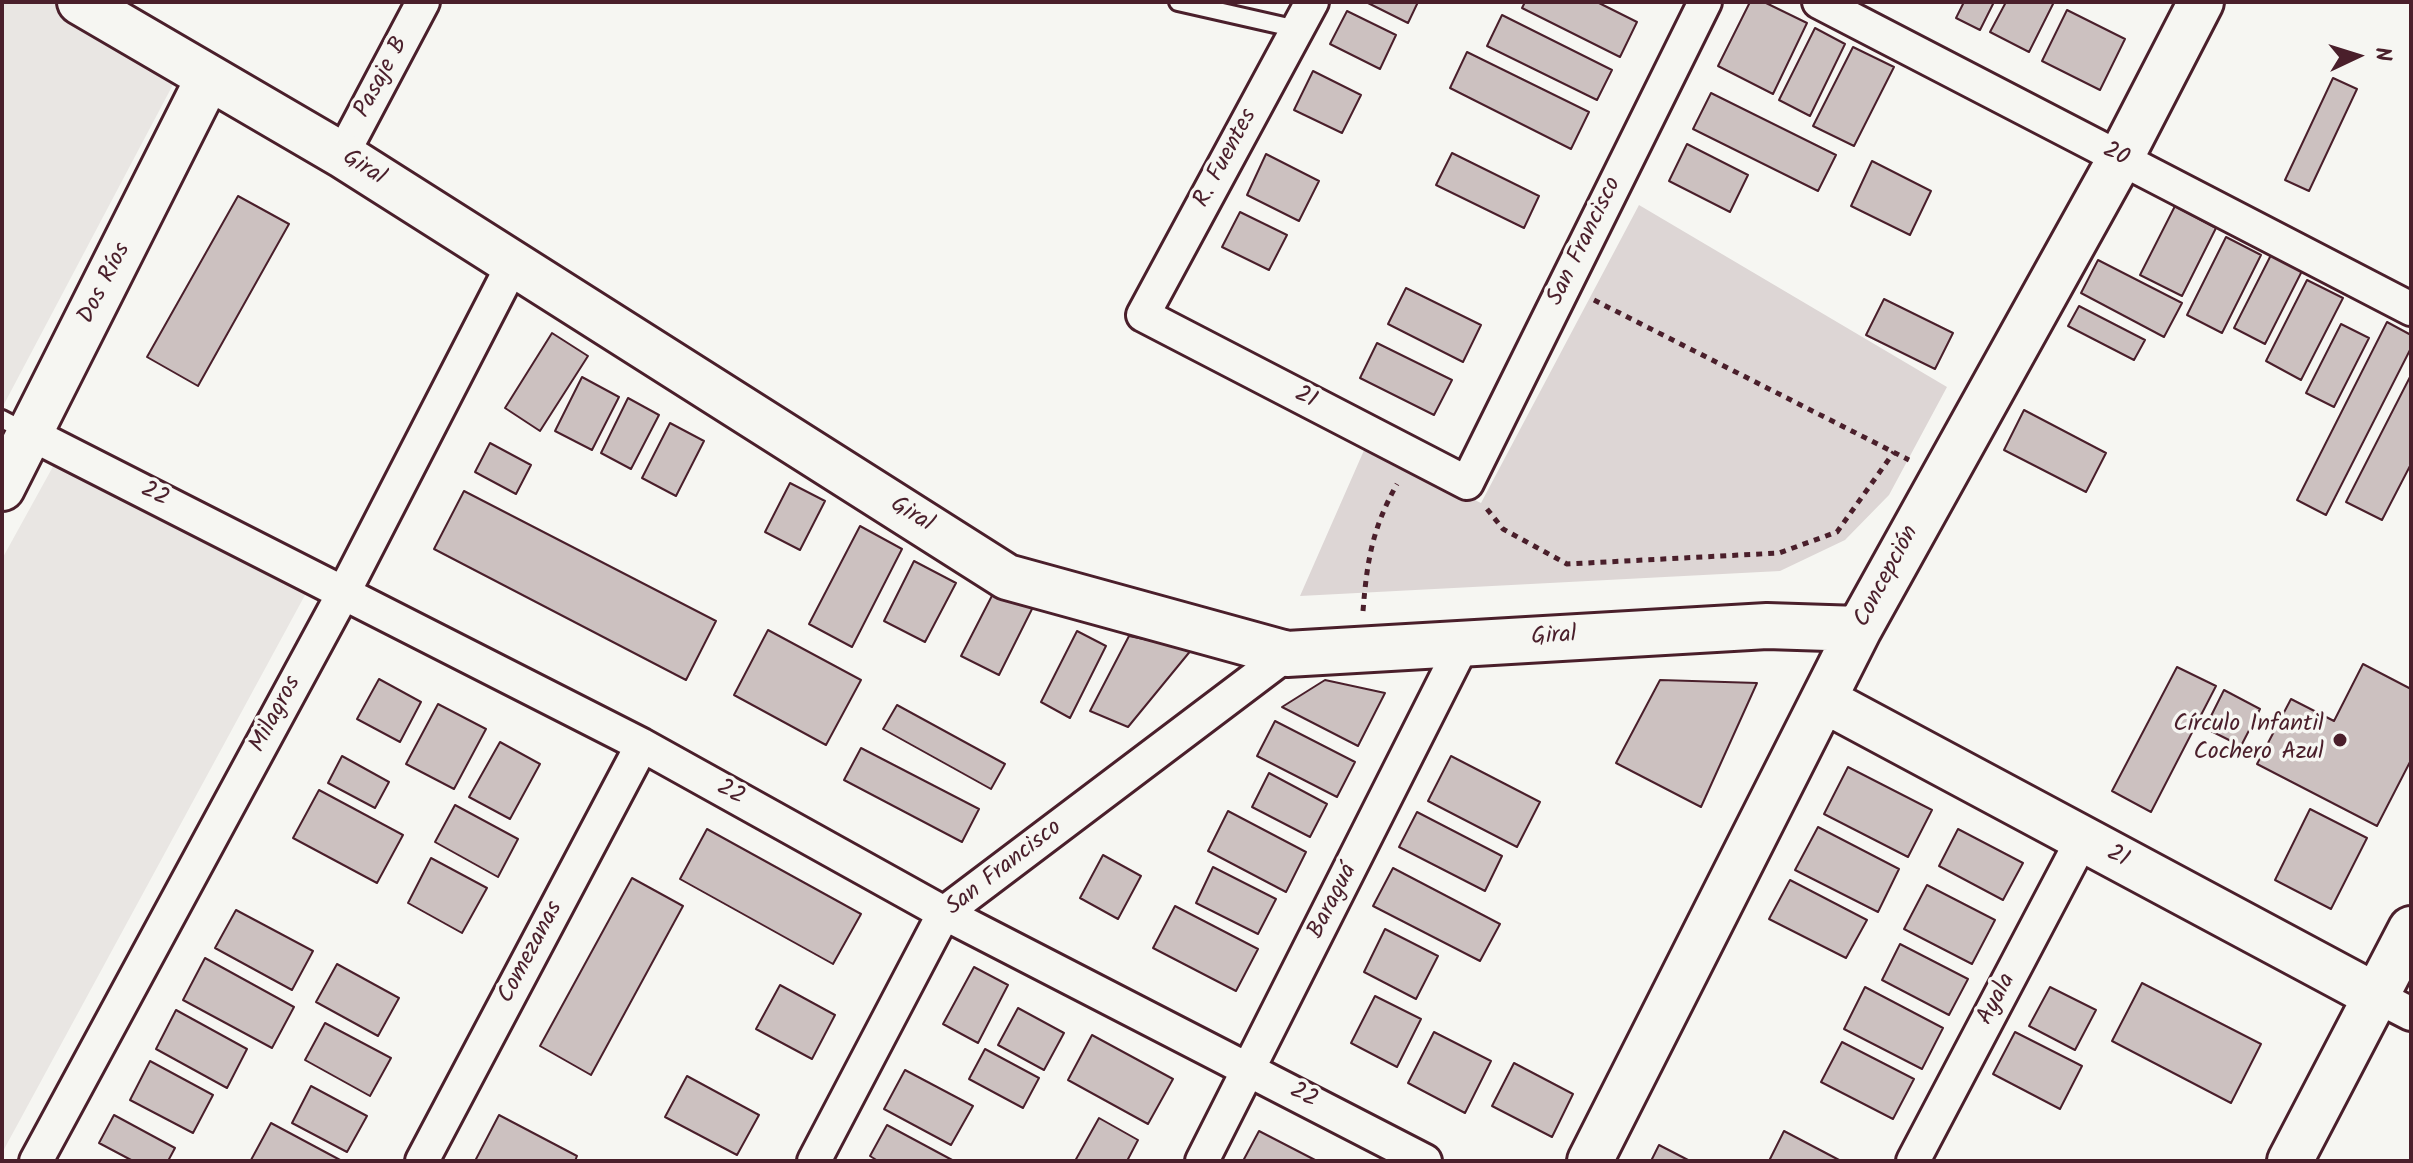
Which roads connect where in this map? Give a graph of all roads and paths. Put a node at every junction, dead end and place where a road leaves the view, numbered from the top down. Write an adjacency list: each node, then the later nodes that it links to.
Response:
1 (80, 2): 8 (street, Giral)
2 (423, 2): 9 (street, Pasaje B)
3 (1178, 2): 7 (lane)
4 (1705, 2): 12 (street, San Francisco)
5 (1819, 2): 10 (street, 20)
6 (2201, 2): 10 (street, Concepción)
7 (1305, 16): 14 (street, R. Fuentes)
8 (208, 79): 9 (street, Giral); 15 (street, Dos Ríos)
9 (342, 155): 11 (street, Giral)
10 (2120, 159): 13 (street, 20); 18 (street, Concepción)
11 (512, 266): 21 (street, Milagros); 25 (street, Giral)
12 (1565, 285): 16 (path); 19 (street, San Francisco)
13 (2411, 309)
14 (1143, 315): 17 (street, 21)
15 (16, 427): 20 (street, Dos Ríos); 21 (street, 22)
16 (1894, 452): 18 (path); 19 (path)
17 (1413, 455): 19 (street, 21); 24 (path)
18 (1942, 477): 22 (street, Concepción)
19 (1467, 483)
20 (2, 488)
21 (344, 592): 27 (street, 22); 33 (street, Milagros)
22 (1859, 629): 23 (street, Giral); 26 (street, Concepción)
23 (1464, 642): 24 (street, Giral); 32 (street, Baraguá)
24 (1359, 649): 25 (street, Giral)
25 (1287, 654): 29 (street, San Francisco)
26 (1824, 700): 28 (street, 21); 38 (street, Concepción)
27 (642, 745): 29 (street, 22); 34 (street, Comezanas)
28 (2082, 840): 31 (street, 21); 39 (street, Ayala)
29 (944, 913): 32 (street, 22); 35 (street, San Francisco)
30 (2411, 929): 31 (street)
31 (2394, 1005): 40 (street)
32 (1251, 1070): 36 (street, Baraguá); 37 (street, 22)
33 (36, 1161)
34 (422, 1161)
35 (814, 1161)
36 (1202, 1161)
37 (1425, 1161)
38 (1590, 1161)
39 (1913, 1161)
40 (2290, 1161)

